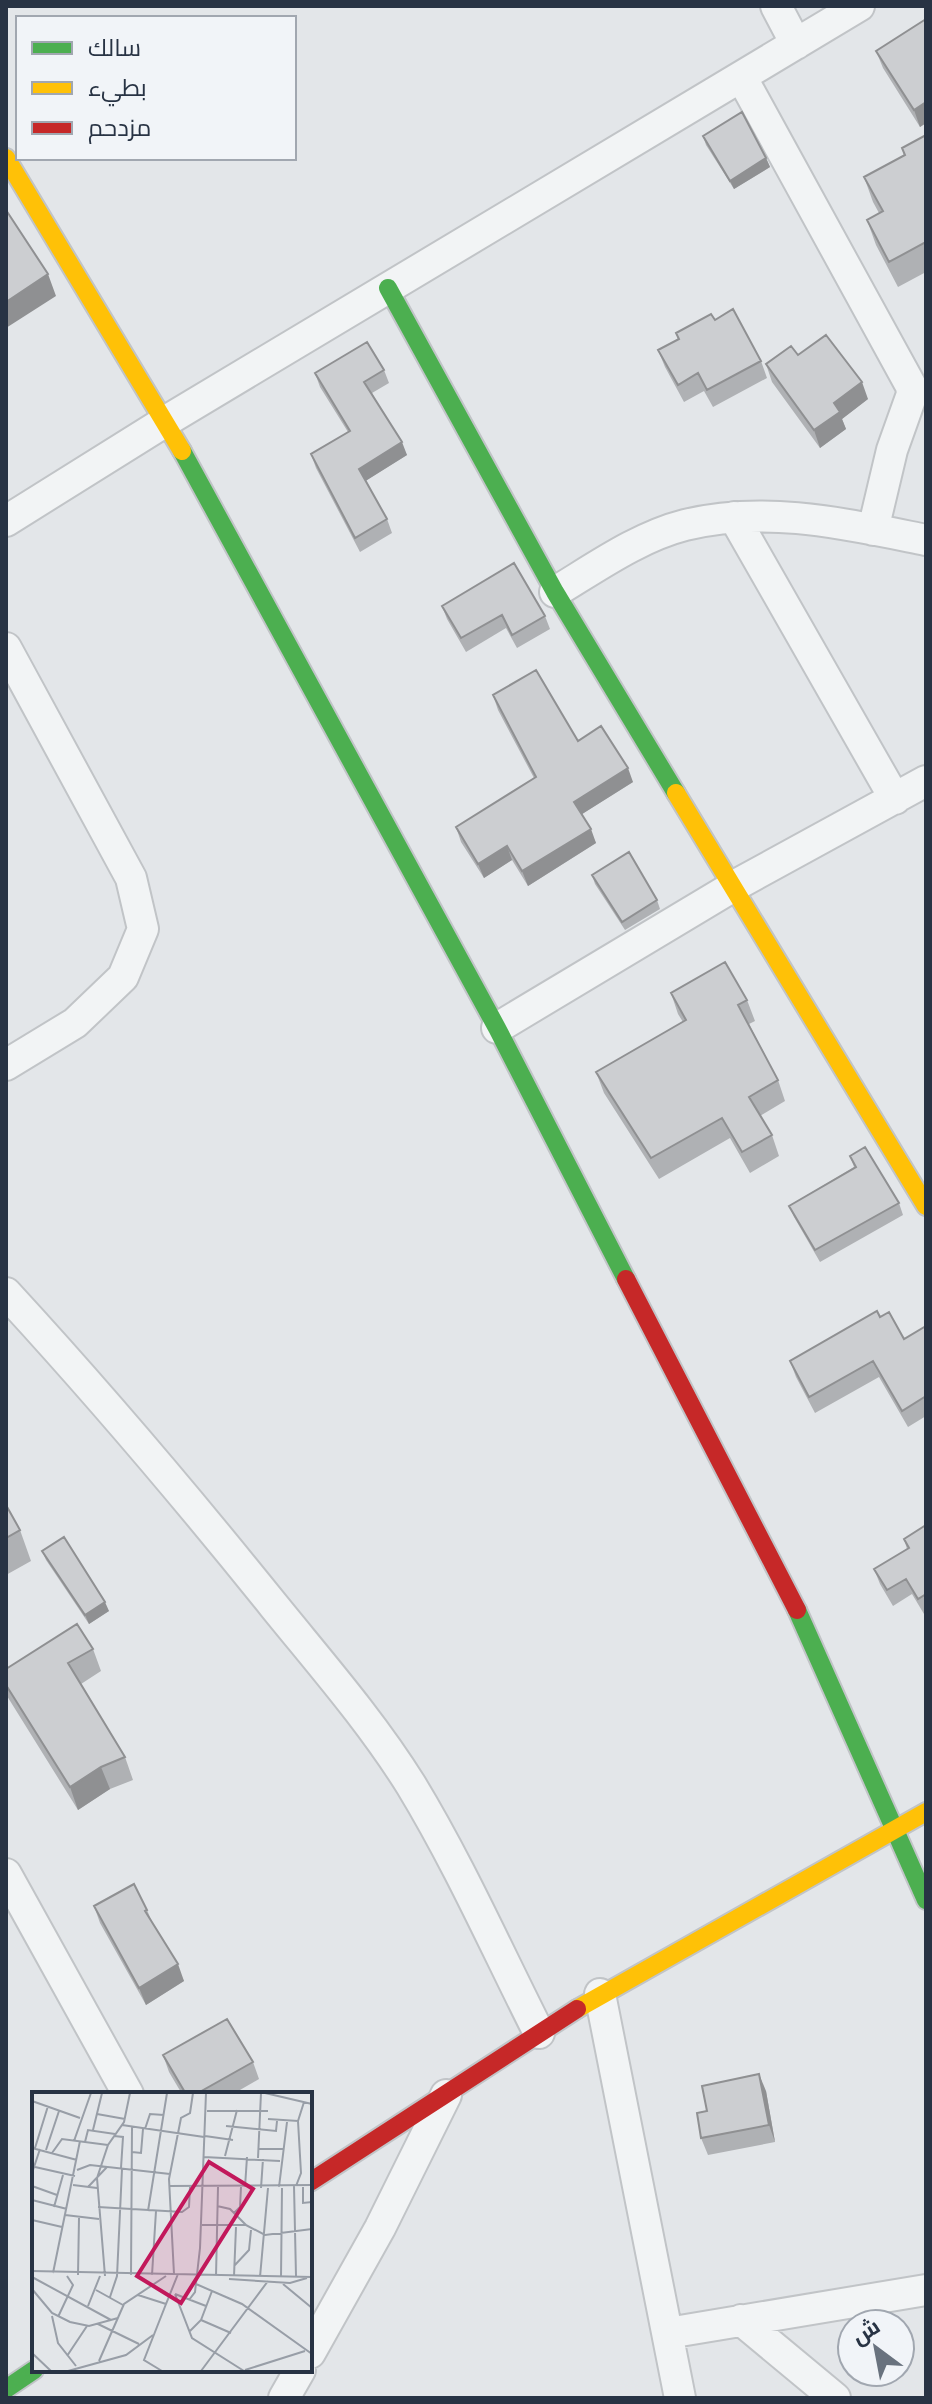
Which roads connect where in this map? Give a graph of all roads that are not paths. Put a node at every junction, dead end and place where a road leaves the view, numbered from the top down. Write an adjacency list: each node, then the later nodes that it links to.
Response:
1 (776, 6): 3 (street)
2 (859, 6): 3 (street)
3 (796, 44): 4 (street)
4 (742, 78): 6 (street); 10 (street)
5 (6, 158): 7 (street)
6 (388, 288): 7 (street); 12 (street)
7 (166, 421): 9 (street); 17 (street)
8 (734, 517): 10 (street); 12 (street); 15 (street)
9 (6, 521)
10 (873, 530): 11 (street)
11 (926, 540)
12 (555, 592): 16 (street)
13 (6, 648): 18 (street)
14 (926, 781): 15 (street)
15 (895, 799): 16 (street)
16 (734, 886): 17 (street); 19 (street)
17 (497, 1028): 22 (street)
18 (6, 1065)
19 (926, 1206)
20 (6, 1293): 26 (street)
21 (926, 1812): 22 (street)
22 (897, 1828): 24 (street); 25 (street)
23 (6, 1874): 27 (street)
24 (926, 1900)
25 (600, 1994): 26 (street); 32 (street)
26 (539, 2033): 28 (street)
27 (127, 2092)
28 (446, 2095): 29 (street); 33 (street)
29 (312, 2181)
30 (926, 2290): 31 (street)
31 (741, 2320): 32 (street); 39 (street)
32 (668, 2333): 38 (street)
33 (312, 2349)
34 (32, 2371): 36 (street)
35 (299, 2372): 37 (street)
36 (6, 2389)
37 (284, 2398)
38 (680, 2398)
39 (835, 2398)

